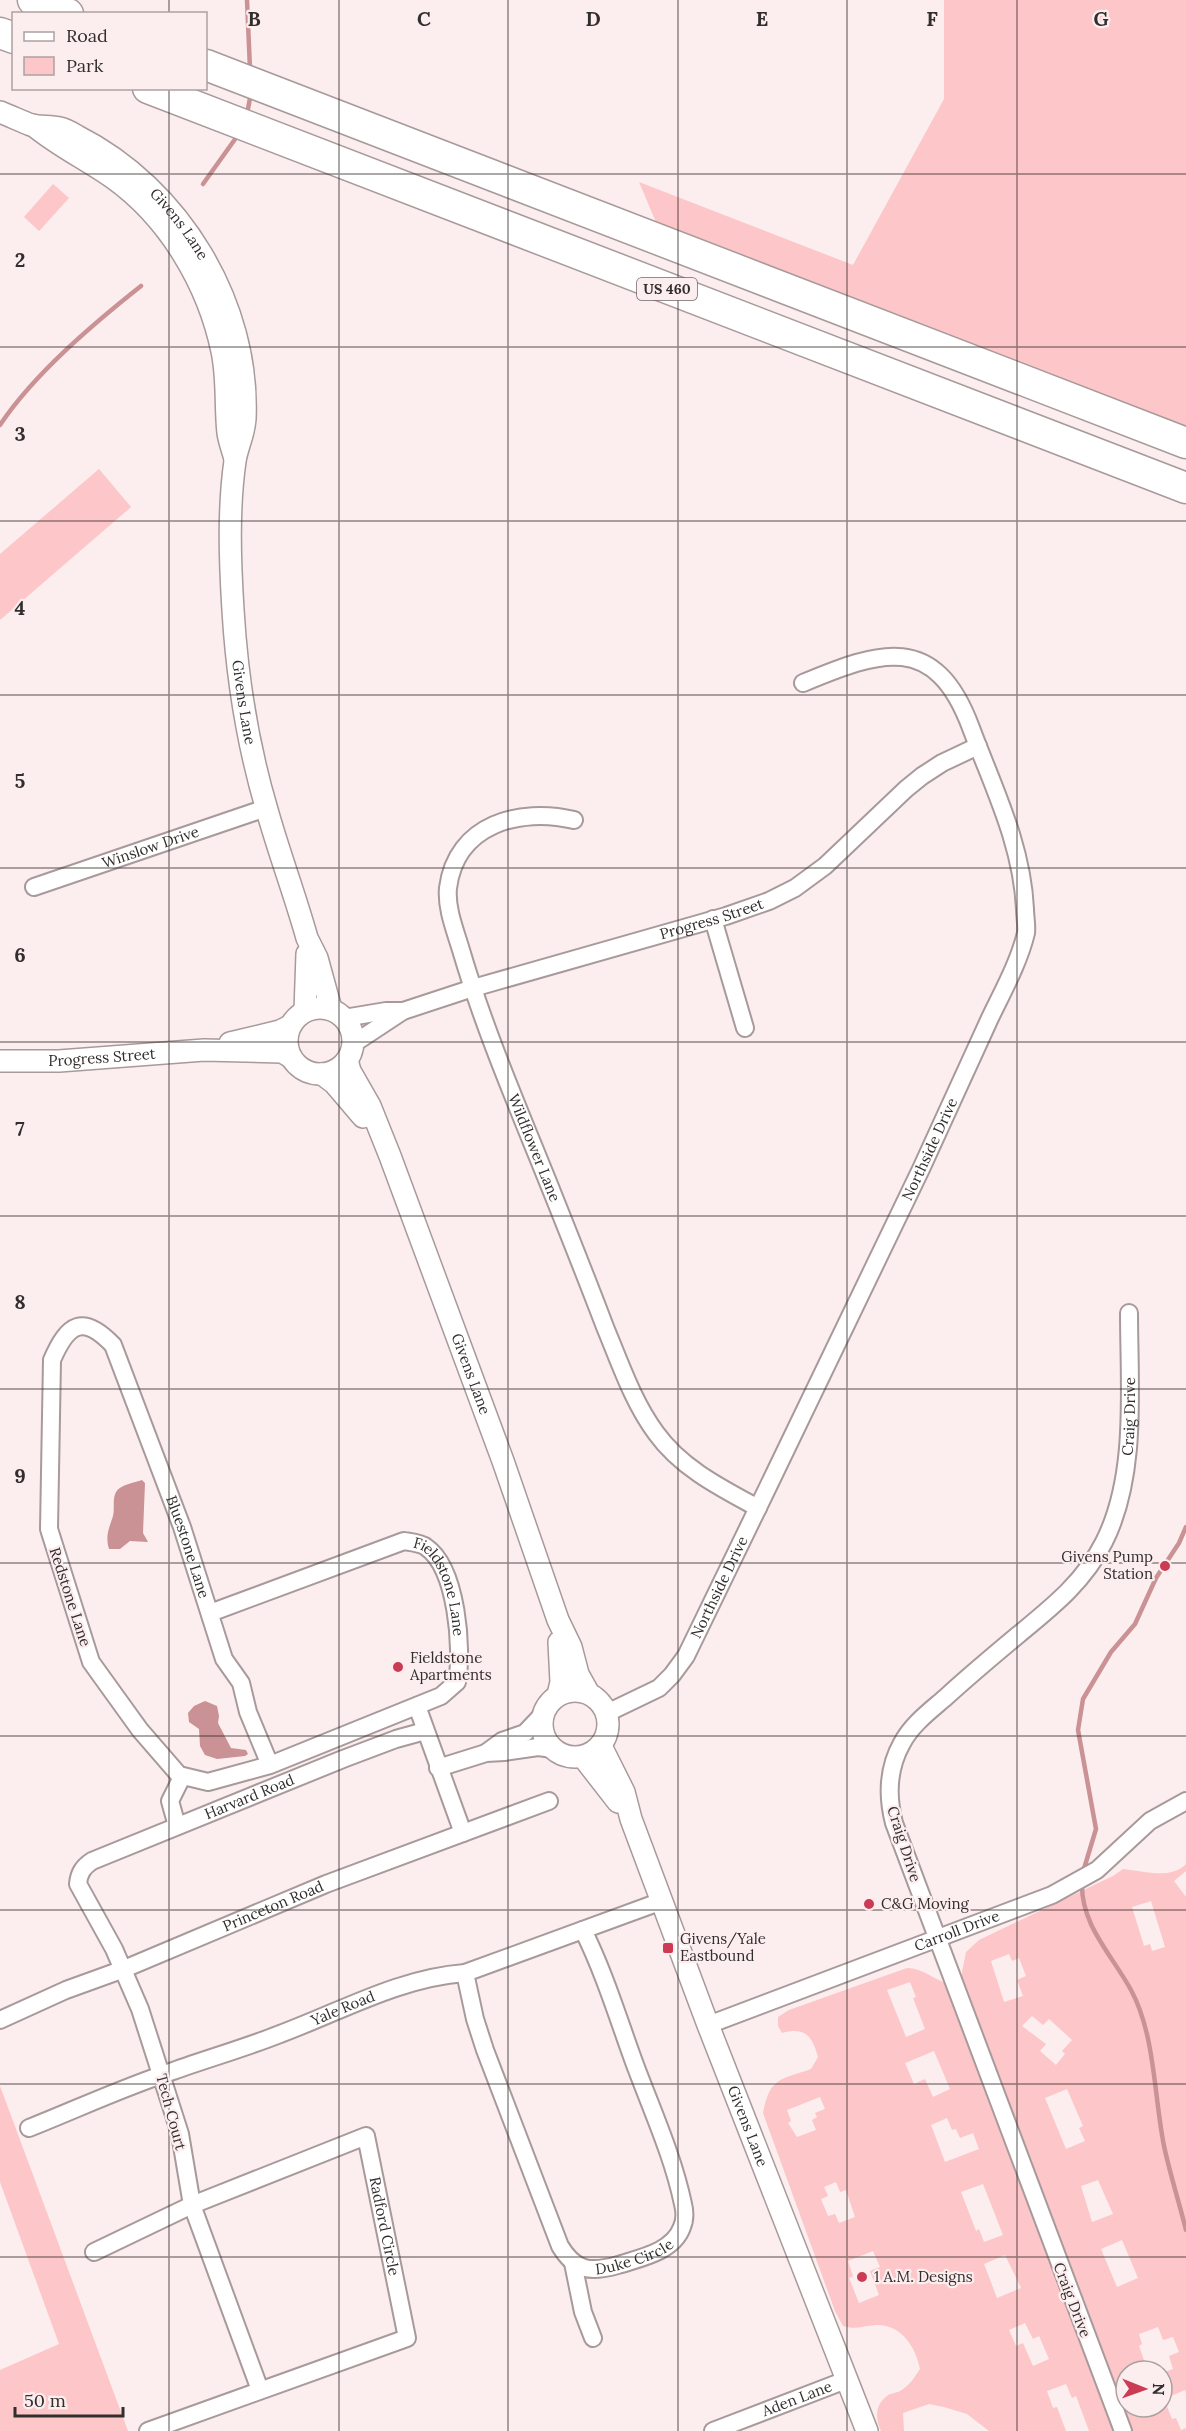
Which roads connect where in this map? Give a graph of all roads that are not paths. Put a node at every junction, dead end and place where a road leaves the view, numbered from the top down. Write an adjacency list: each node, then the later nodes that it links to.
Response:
1 (33, 0): 2 (highway)
2 (64, 12)
3 (207, 65): 6 (highway, US 460)
4 (153, 90): 7 (highway, US 460)
5 (0, 112): 10 (street, Givens Lane)
6 (1186, 444)
7 (1186, 488)
8 (803, 683): 9 (street, Northside Drive)
9 (978, 746): 13 (street, Progress Street); 28 (street, Northside Drive)
10 (266, 808): 12 (street, Winslow Drive); 14 (street, Givens Lane)
11 (574, 820): 15 (street, Wildflower Lane)
12 (33, 887)
13 (713, 919): 15 (street, Progress Street); 19 (street)
14 (307, 938): 17 (street, Givens Lane); 18 (street, Givens Lane)
15 (473, 987): 16 (street, Progress Street); 28 (street, Wildflower Lane)
16 (403, 1011): 17 (street, Progress Street); 21 (street, Progress Street)
17 (337, 1013): 18 (street); 21 (street)
18 (297, 1018): 20 (street, Progress Street); 22 (street)
19 (745, 1028)
20 (204, 1050): 22 (street, Progress Street); 23 (street, Progress Street)
21 (350, 1052): 24 (street); 25 (street, Givens Lane)
22 (291, 1057): 24 (street)
23 (0, 1061)
24 (322, 1074): 25 (street, Givens Lane)
25 (378, 1129): 30 (street, Givens Lane)
26 (1130, 1313): 52 (street, Craig Drive)
27 (100, 1331): 29 (street, Bluestone Lane); 43 (street, Redstone Lane)
28 (758, 1508): 35 (street, Northside Drive)
29 (210, 1613): 33 (street, Fieldstone Lane); 41 (street, Bluestone Lane)
30 (558, 1620): 31 (street, Givens Lane); 32 (street, Givens Lane)
31 (588, 1692): 32 (street); 35 (street)
32 (558, 1695): 34 (street)
33 (417, 1706): 36 (street); 41 (street, Fieldstone Lane)
34 (544, 1713): 38 (street); 39 (street)
35 (607, 1713): 37 (street)
36 (425, 1731): 42 (street); 47 (street, Harvard Road)
37 (601, 1746): 40 (street); 46 (street, Givens Lane)
38 (553, 1749): 39 (street); 40 (street)
39 (486, 1753): 42 (street)
40 (583, 1757): 46 (street, Givens Lane)
41 (270, 1765): 43 (street)
42 (438, 1768): 48 (street)
43 (182, 1778): 47 (street)
44 (549, 1801): 48 (street, Princeton Road)
45 (1186, 1802): 52 (street, Carroll Drive)
46 (631, 1819): 50 (street, Givens Lane)
47 (177, 1826): 49 (street, Harvard Road)
48 (462, 1833): 53 (street, Princeton Road)
49 (79, 1875): 53 (street, Tech Court)
50 (662, 1901): 51 (street, Yale Road); 56 (street, Givens Lane)
51 (583, 1930): 54 (street, Yale Road); 61 (street, Duke Circle)
52 (938, 1938): 56 (street, Carroll Drive); 68 (street, Craig Drive)
53 (124, 1969): 55 (street, Princeton Road); 57 (street, Tech Court)
54 (465, 1973): 57 (street, Yale Road); 61 (street, Duke Circle)
55 (0, 2020)
56 (708, 2025): 63 (street, Givens Lane)
57 (161, 2075): 58 (street, Yale Road); 59 (street, Tech Court)
58 (29, 2128)
59 (192, 2205): 60 (street, Radford Circle); 64 (street, Tech Court); 64 (street, Radford Circle)
60 (94, 2252)
61 (573, 2263): 62 (street)
62 (593, 2338)
63 (846, 2380): 66 (street, Aden Lane); 67 (street, Givens Lane)
64 (260, 2390): 65 (street, Radford Circle)
65 (148, 2431)
66 (713, 2431)
67 (867, 2431)
68 (1123, 2431)

